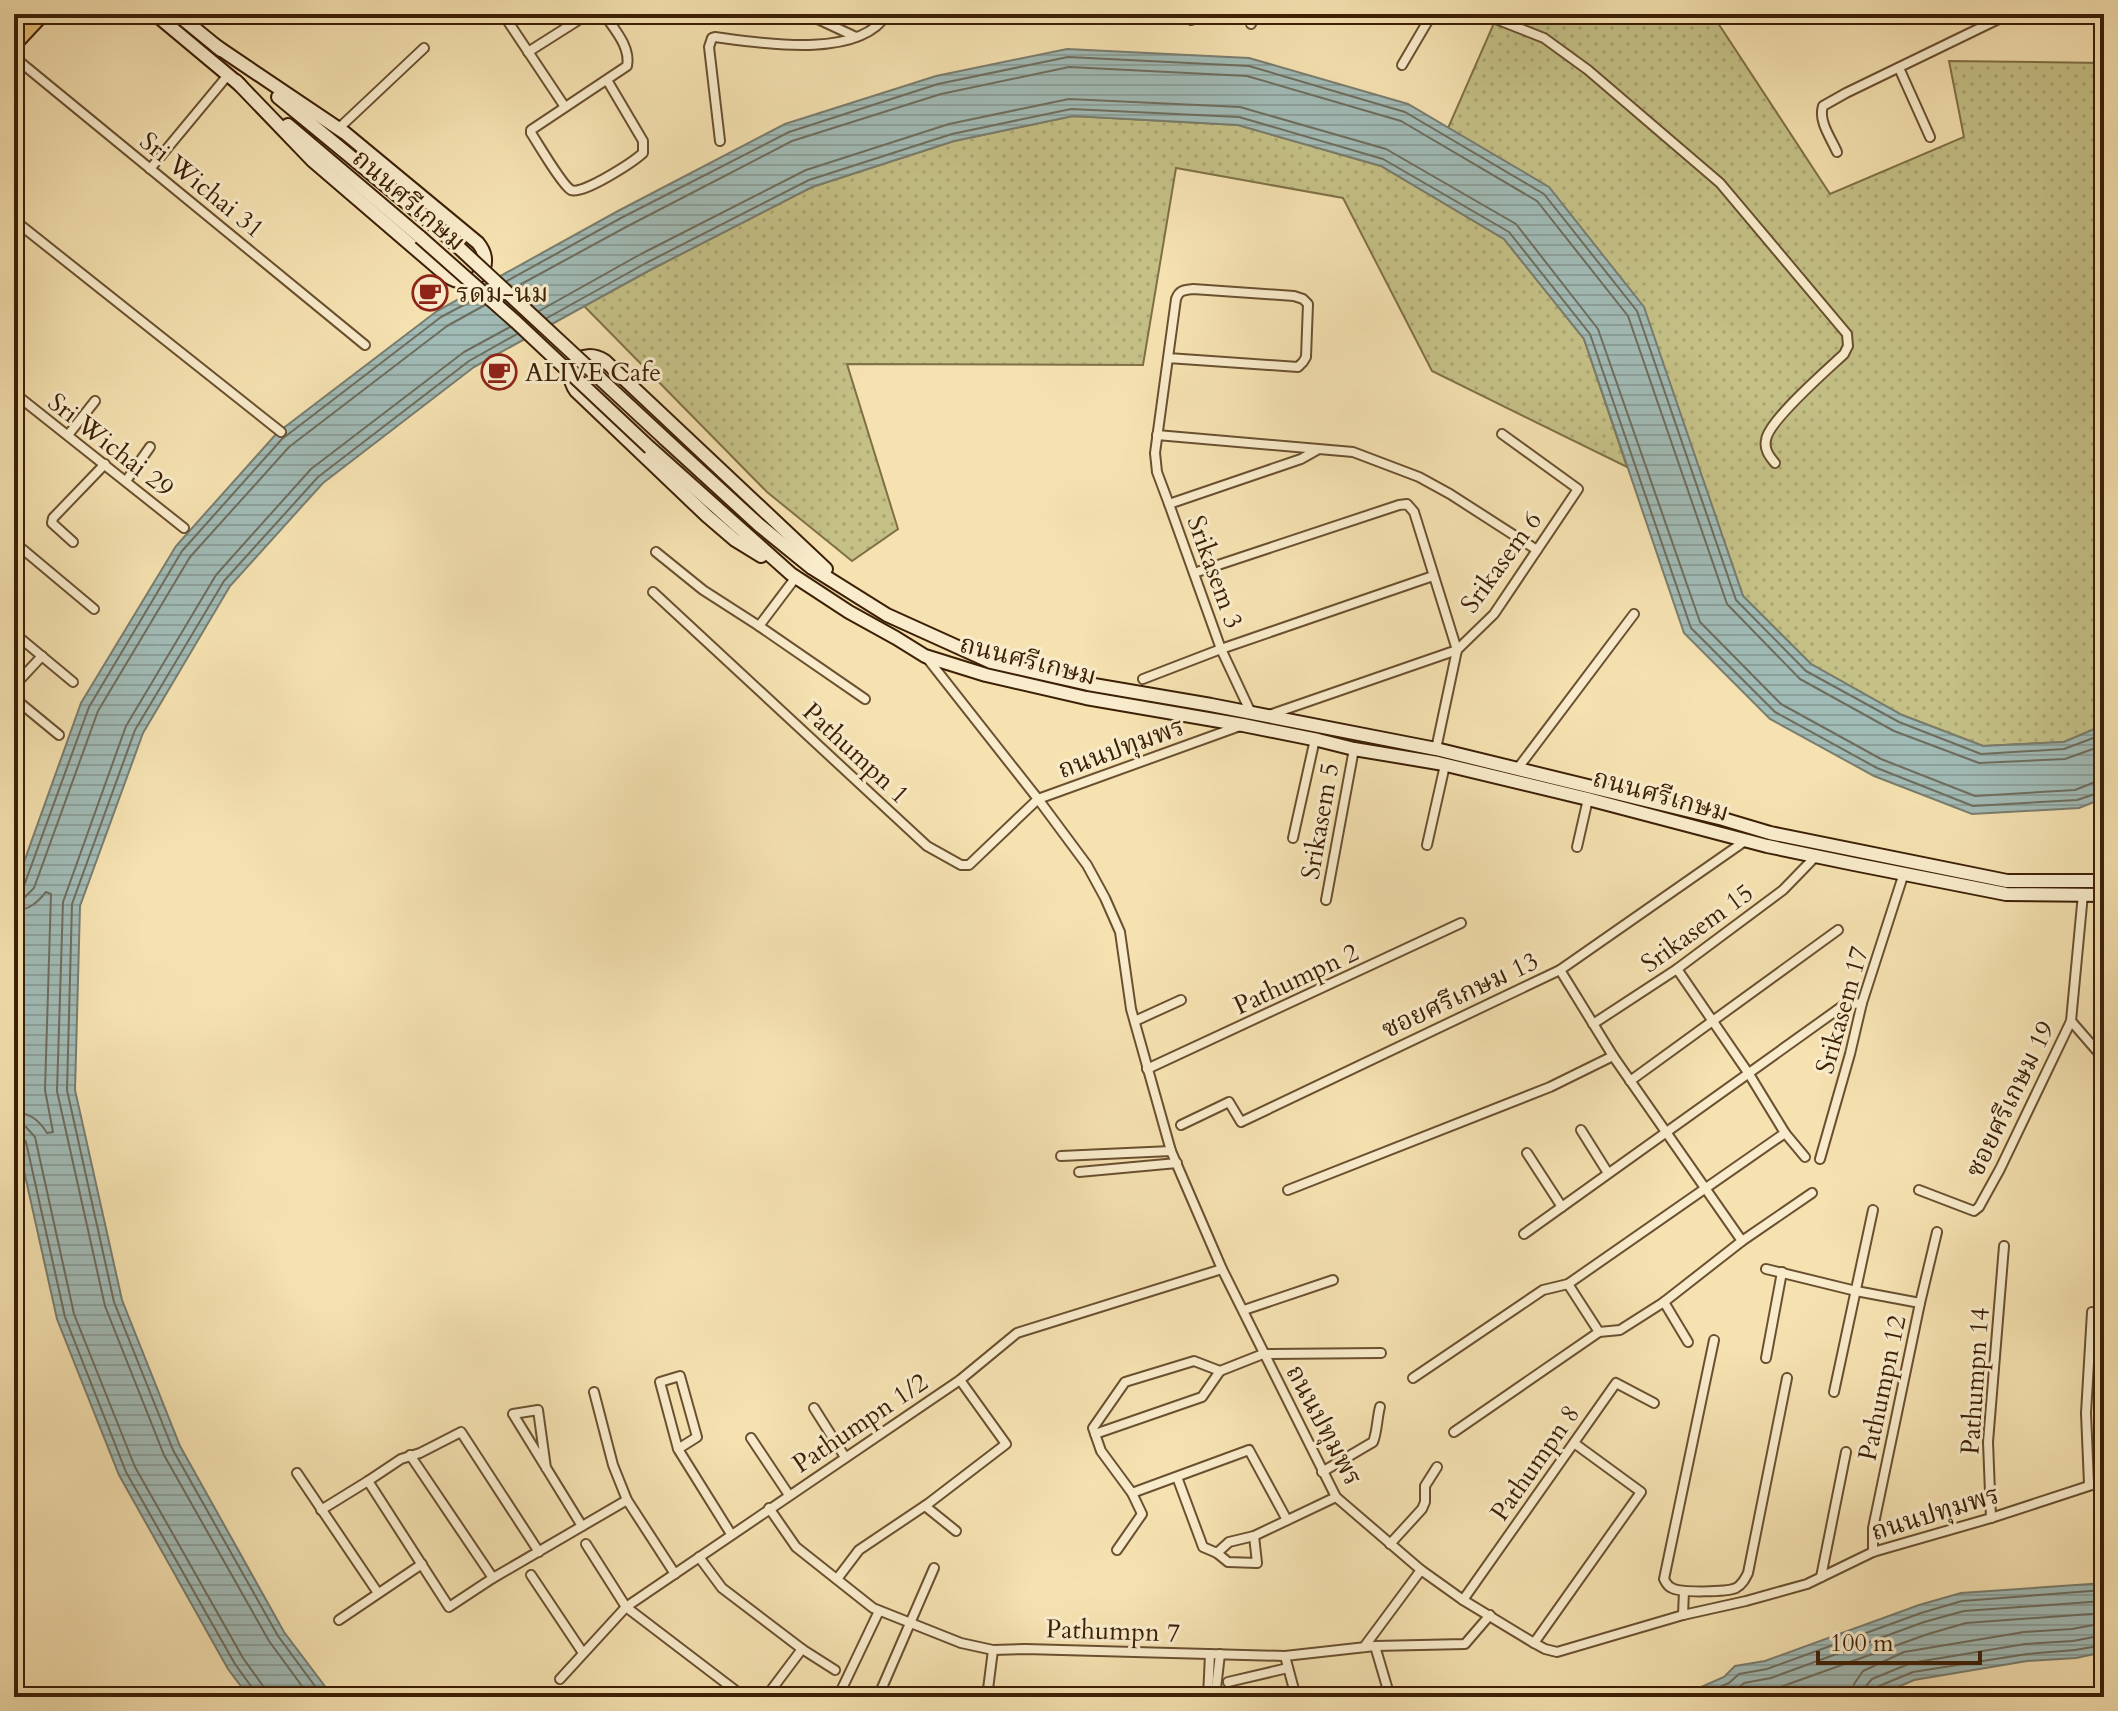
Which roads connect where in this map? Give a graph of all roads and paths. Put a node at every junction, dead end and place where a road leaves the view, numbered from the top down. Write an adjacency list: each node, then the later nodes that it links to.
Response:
1 (177, 14): 16 (main road, ถนนศรีเกษม)
2 (503, 14): 18 (street)
3 (588, 14): 18 (street)
4 (604, 14): 23 (street)
5 (807, 14): 14 (street)
6 (887, 14): 14 (street)
7 (1255, 14): 13 (street)
8 (1432, 14): 20 (street)
9 (1484, 14): 41 (street)
10 (2009, 14): 21 (street)
11 (41, 16): 15 (main road)
12 (158, 17): 22 (main road, ถนนศรีเกษม)
13 (1251, 24)
14 (856, 37): 27 (street)
15 (14, 44)
16 (216, 46): 25 (main road); 56 (main road, ถนนศรีเกษม, bridge)
17 (424, 48): 25 (street)
18 (528, 52): 24 (street)
19 (14, 57): 29 (street, Sri Wichai 31)
20 (1402, 65)
21 (1899, 68): 26 (street); 28 (street)
22 (232, 78): 25 (main road); 29 (street); 51 (main road, ถนนศรีเกษม, bridge)
23 (607, 80): 24 (street); 24 (street)
24 (565, 107)
25 (338, 129)
26 (1930, 137)
27 (720, 141)
28 (1837, 152)
29 (150, 169): 31 (street, Sri Wichai 31)
30 (14, 220): 35 (street)
31 (365, 345)
32 (1168, 358): 32 (street); 38 (street)
33 (14, 393): 37 (street, Sri Wichai 29)
34 (95, 401): 37 (street)
35 (281, 432)
36 (1502, 434): 48 (street, Srikasem 6)
37 (68, 435): 42 (street, Sri Wichai 29)
38 (1157, 435): 40 (street); 44 (street)
39 (150, 447): 43 (street)
40 (1320, 449): 44 (street, Srikasem 3); 48 (street)
41 (1775, 463)
42 (105, 464): 43 (street, Sri Wichai 29); 47 (street)
43 (126, 481): 45 (street, Sri Wichai 29)
44 (1169, 504): 50 (street, Srikasem 3)
45 (184, 528)
46 (14, 542): 54 (street)
47 (73, 542)
48 (1537, 550): 60 (street, Srikasem 6)
49 (656, 552): 57 (street)
50 (1194, 573): 52 (street); 59 (street, Srikasem 3)
51 (794, 576): 56 (main road); 57 (street); 62 (main road, ถนนศรีเกษม)
52 (1433, 576): 59 (street); 60 (street)
53 (653, 592): 77 (street, Pathumpn 1)
54 (94, 609)
55 (1634, 614): 76 (street)
56 (887, 615): 68 (main road, ถนนศรีเกษม)
57 (759, 626): 67 (street)
58 (14, 633): 61 (street)
59 (1221, 649): 63 (street); 68 (street, Srikasem 3)
60 (1457, 650): 69 (street); 74 (street, Srikasem 6)
61 (42, 656): 64 (street); 65 (street)
62 (925, 656): 70 (main road, ถนนศรีเกษม); 77 (street)
63 (1143, 679)
64 (73, 682)
65 (14, 686)
66 (14, 698): 71 (street)
67 (865, 699)
68 (1251, 713): 69 (main road, ถนนศรีเกษม)
69 (1267, 716): 74 (main road, ถนนศรีเกษม)
70 (1243, 725): 72 (main road, ถนนศรีเกษม); 77 (street, ถนนปทุมพร)
71 (59, 735)
72 (1315, 739): 73 (main road, ถนนศรีเกษม); 79 (street)
73 (1354, 749): 75 (main road, ถนนศรีเกษม); 89 (street, Srikasem 5)
74 (1436, 749): 76 (main road, ถนนศรีเกษม)
75 (1445, 765): 78 (main road, ถนนศรีเกษม); 81 (street)
76 (1518, 768): 86 (main road, ถนนศรีเกษม)
77 (1038, 799): 96 (street, ถนนปทุมพร)
78 (1588, 799): 80 (main road, ถนนศรีเกษม); 82 (street)
79 (1293, 838)
80 (1746, 840): 83 (main road, ถนนศรีเกษม); 93 (street, ซอยศรีเกษม 13)
81 (1427, 845)
82 (1577, 847)
83 (1817, 855): 84 (main road, ถนนศรีเกษม); 92 (street, Srikasem 15)
84 (1904, 873): 86 (main road, ถนนศรีเกษม); 95 (street, Srikasem 17)
85 (2104, 881): 86 (main road, ถนนศรีเกษม)
86 (2027, 887): 87 (main road, ถนนศรีเกษม)
87 (2083, 894): 88 (main road, ถนนศรีเกษม); 98 (street, ซอยศรีเกษม 19)
88 (2104, 895)
89 (1326, 900)
90 (1461, 923): 102 (street, Pathumpn 2)
91 (1838, 930): 97 (street)
92 (1677, 969): 97 (street); 99 (street, Srikasem 15)
93 (1560, 970): 99 (street); 105 (street, ซอยศรีเกษม 13)
94 (1181, 1000): 96 (street)
95 (1862, 1003): 103 (street); 113 (street, Srikasem 17)
96 (1135, 1021): 102 (street, ถนนปทุมพร)
97 (1711, 1021): 103 (street); 104 (street)
98 (2071, 1021): 101 (street); 119 (street, ซอยศรีเกษม 19)
99 (1593, 1024): 100 (street)
100 (1613, 1056): 104 (street); 118 (street)
101 (2104, 1059)
102 (1147, 1069): 109 (street, ถนนปทุมพร)
103 (1749, 1074): 107 (street); 108 (street)
104 (1630, 1081): 108 (street)
105 (1181, 1125)
106 (1581, 1130): 116 (street)
107 (1785, 1133): 112 (street); 117 (street)
108 (1666, 1134): 116 (street); 117 (street)
109 (1171, 1151): 111 (street); 114 (street, ถนนปทุมพร)
110 (1527, 1153): 121 (street)
111 (1061, 1156)
112 (1805, 1157)
113 (1820, 1159)
114 (1177, 1163): 115 (street); 127 (street, ถนนปทุมพร)
115 (1079, 1172)
116 (1608, 1173): 121 (street)
117 (1705, 1189): 125 (street); 131 (street)
118 (1288, 1190)
119 (1919, 1190)
120 (1812, 1193): 125 (street)
121 (1562, 1207): 124 (street)
122 (1873, 1210): 132 (street)
123 (1937, 1232): 134 (street, Pathumpn 12)
124 (1524, 1234)
125 (1742, 1241): 133 (street)
126 (2004, 1246): 175 (street, Pathumpn 14)
127 (1222, 1269): 135 (street, ถนนปทุมพร); 146 (street, Pathumpn 1/2)
128 (1766, 1269): 129 (street)
129 (1782, 1272): 132 (street); 142 (street)
130 (1333, 1280): 135 (street)
131 (1568, 1284): 137 (street); 144 (street)
132 (1856, 1291): 134 (street); 148 (street)
133 (1664, 1302): 137 (street); 139 (street)
134 (1920, 1303): 185 (street, Pathumpn 12)
135 (1244, 1310): 141 (street, ถนนปทุมพร)
136 (2092, 1312): 167 (street)
137 (1599, 1332): 152 (street)
138 (1714, 1340): 196 (street)
139 (1688, 1342)
140 (1381, 1353): 141 (street)
141 (1263, 1354): 143 (street); 162 (street, ถนนปทุมพร)
142 (1766, 1358)
143 (1220, 1371): 153 (street); 153 (street)
144 (1413, 1378)
145 (1787, 1378): 196 (street)
146 (960, 1380): 159 (street, Pathumpn 1/2); 172 (street)
147 (594, 1392): 171 (street)
148 (1834, 1392)
149 (1654, 1403): 155 (street, Pathumpn 8)
150 (1380, 1407): 162 (street)
151 (814, 1408): 159 (street)
152 (1454, 1432)
153 (1095, 1434): 168 (street)
154 (751, 1438): 169 (street)
155 (1574, 1443): 198 (street, Pathumpn 8); 205 (street)
156 (678, 1449): 156 (street); 179 (street)
157 (1846, 1452): 193 (street)
158 (410, 1455): 165 (street); 184 (street); 194 (street)
159 (845, 1457): 169 (street, Pathumpn 1/2)
160 (1437, 1467): 182 (street)
161 (546, 1468): 161 (street); 177 (street)
162 (1322, 1472): 170 (street, ถนนปทุมพร)
163 (297, 1473): 174 (street)
164 (1177, 1477): 168 (street); 176 (street); 186 (street)
165 (368, 1481): 174 (street); 188 (street)
166 (2104, 1481): 167 (street, ถนนปทุมพร)
167 (2089, 1484): 175 (street, ถนนปทุมพร)
168 (1132, 1493): 183 (street)
169 (789, 1495): 173 (street, Pathumpn 1/2)
170 (1336, 1497): 176 (street); 182 (street, ถนนปทุมพร)
171 (627, 1500): 177 (street); 191 (street)
172 (925, 1506): 178 (street); 195 (street)
173 (769, 1508): 179 (street, Pathumpn 1/2); 195 (street, Pathumpn 7)
174 (321, 1510): 197 (street)
175 (1991, 1518): 185 (street, ถนนปทุมพร)
176 (1287, 1520): 180 (street)
177 (582, 1526): 184 (street)
178 (956, 1531)
179 (731, 1534): 187 (street, Pathumpn 1/2)
180 (1254, 1536): 186 (street); 186 (street)
181 (586, 1544): 199 (street)
182 (1390, 1544): 190 (street, ถนนปทุมพร)
183 (1117, 1550)
184 (539, 1552): 194 (street)
185 (1873, 1552): 193 (street, ถนนปทุมพร)
186 (1217, 1553)
187 (699, 1557): 191 (street, Pathumpn 1/2); 208 (street)
188 (422, 1564): 194 (street); 197 (street)
189 (934, 1568): 204 (street)
190 (1421, 1570): 198 (street, ถนนปทุมพร); 207 (street)
191 (675, 1574): 199 (street, Pathumpn 1/2)
192 (531, 1575): 210 (street)
193 (1821, 1577): 202 (street, ถนนปทุมพร)
194 (493, 1578)
195 (837, 1579): 200 (street, Pathumpn 7)
196 (1684, 1591): 202 (street)
197 (378, 1593): 203 (street)
198 (1463, 1600): 201 (street, ถนนปทุมพร)
199 (626, 1607): 210 (street, Pathumpn 1/2); 219 (street)
200 (879, 1611): 204 (street, Pathumpn 7); 221 (street)
201 (1490, 1615): 205 (street, ถนนปทุมพร); 206 (street, Pathumpn 7)
202 (1683, 1615): 205 (street, ถนนปทุมพร)
203 (339, 1620)
204 (908, 1624): 209 (street, Pathumpn 7); 217 (street)
205 (1534, 1643)
206 (1375, 1646): 207 (street, Pathumpn 7); 227 (street)
207 (1364, 1647): 212 (street, Pathumpn 7)
208 (802, 1649): 214 (street); 220 (street)
209 (993, 1650): 211 (street, Pathumpn 7); 218 (street)
210 (583, 1653): 215 (street, Pathumpn 1/2)
211 (1215, 1654): 212 (street, Pathumpn 7); 224 (street); 225 (street)
212 (1285, 1656): 213 (street)
213 (1288, 1668): 216 (street); 226 (street)
214 (835, 1670)
215 (560, 1679)
216 (1228, 1682)
217 (879, 1694): 222 (street)
218 (987, 1694): 223 (street)
219 (744, 1697)
220 (766, 1697)
221 (838, 1697)
222 (894, 1697)
223 (1028, 1697)
224 (1208, 1697)
225 (1215, 1697)
226 (1296, 1697)
227 (1390, 1697)

